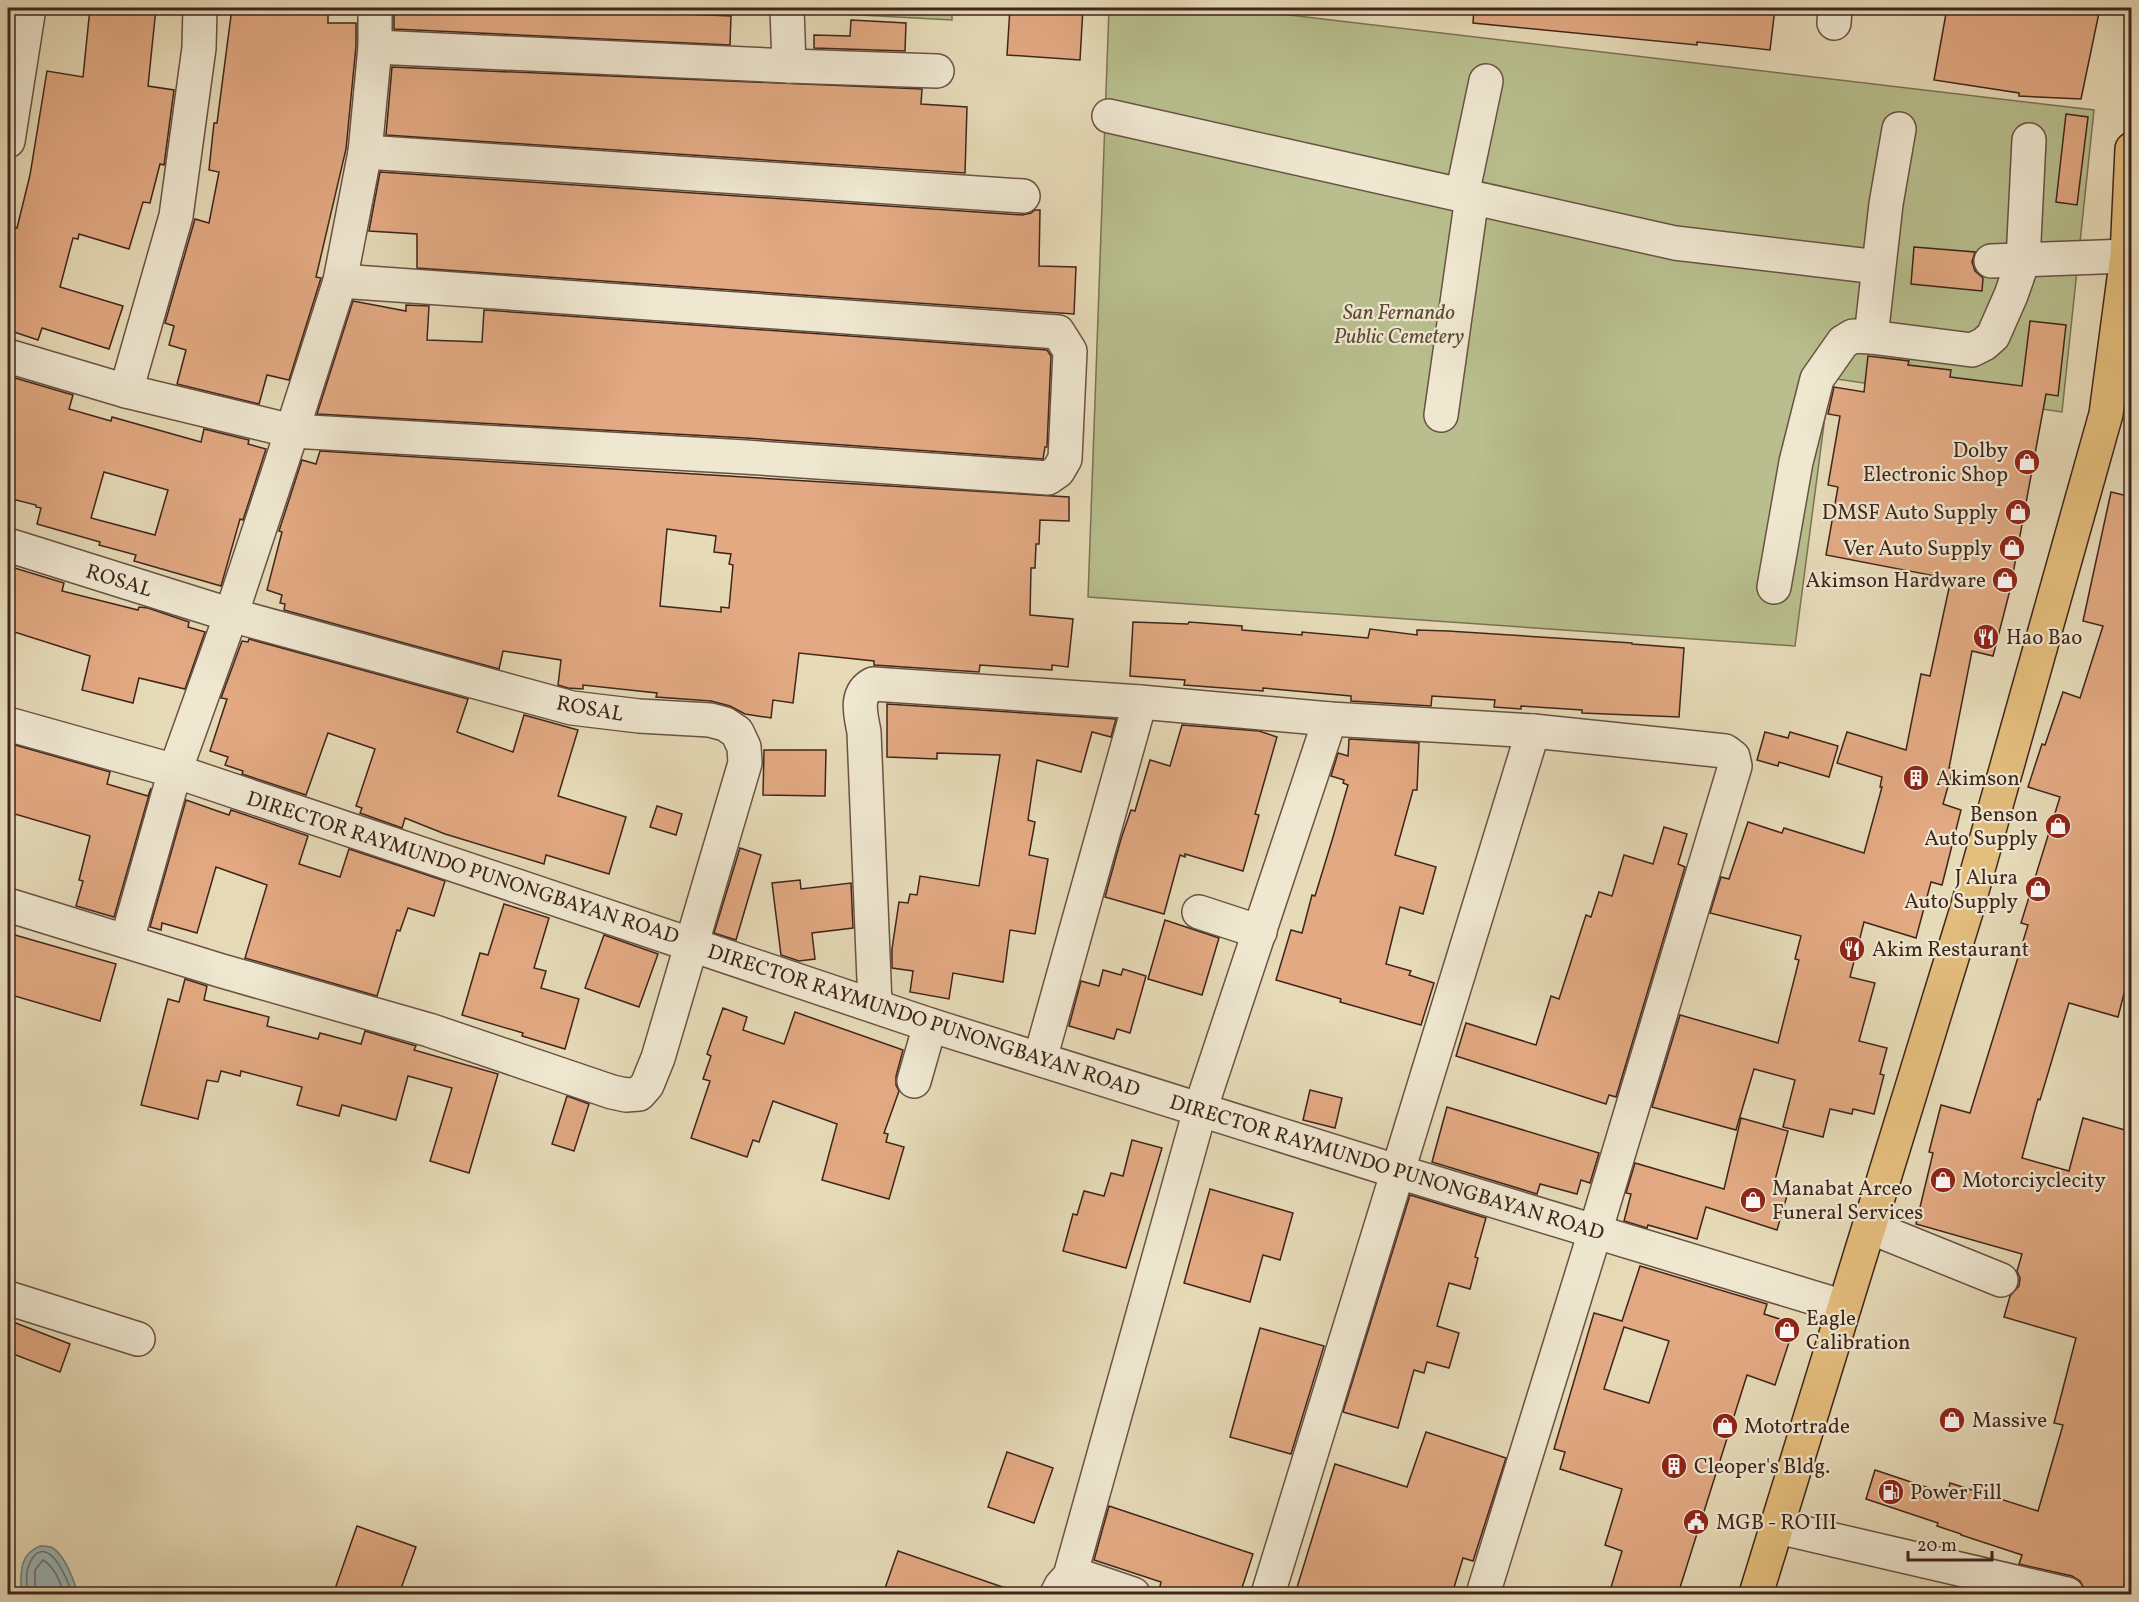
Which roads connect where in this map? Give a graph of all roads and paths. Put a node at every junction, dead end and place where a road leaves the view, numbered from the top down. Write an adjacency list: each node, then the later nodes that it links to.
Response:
1 (29, 8): 12 (street)
2 (200, 8): 25 (street)
3 (375, 8): 5 (street)
4 (787, 8): 6 (street)
5 (375, 47): 6 (street); 14 (street)
6 (789, 66): 7 (street)
7 (937, 71)
8 (1486, 81): 16 (street)
9 (1109, 116): 16 (street)
10 (1899, 129): 20 (street)
11 (2029, 140): 19 (street)
12 (8, 141)
13 (2132, 149): 17 (main road)
14 (365, 153): 15 (street); 21 (street)
15 (1023, 196)
16 (1467, 196): 20 (street); 26 (street)
17 (2127, 256): 19 (street); 22 (main road)
18 (1990, 261): 19 (street)
19 (2023, 261): 23 (street)
20 (1878, 267): 23 (street)
21 (340, 281): 27 (street); 27 (street)
22 (2126, 310): 47 (main road)
23 (1872, 337): 29 (street)
24 (8, 356): 25 (street)
25 (126, 391): 27 (street)
26 (1441, 415)
27 (292, 431): 30 (street)
28 (8, 545): 30 (street, ROSAL)
29 (1774, 587)
30 (231, 615): 35 (street); 40 (street, ROSAL)
31 (1140, 702): 32 (street); 41 (street); 43 (street)
32 (1330, 719): 34 (street); 38 (street)
33 (8, 724): 35 (street, DIRECTOR RAYMUNDO PUNONGBAYAN ROAD)
34 (1533, 731): 46 (street); 48 (street)
35 (175, 771): 39 (street); 40 (street, DIRECTOR RAYMUNDO PUNONGBAYAN ROAD)
36 (8, 905): 39 (street)
37 (1199, 912): 38 (street)
38 (1260, 932): 45 (street)
39 (127, 940): 40 (street, ROSAL)
40 (692, 943): 41 (street, DIRECTOR RAYMUNDO PUNONGBAYAN ROAD)
41 (874, 1005): 42 (street, DIRECTOR RAYMUNDO PUNONGBAYAN ROAD)
42 (930, 1025): 43 (street, DIRECTOR RAYMUNDO PUNONGBAYAN ROAD); 44 (street)
43 (1040, 1059): 45 (street, DIRECTOR RAYMUNDO PUNONGBAYAN ROAD)
44 (914, 1081)
45 (1200, 1110): 46 (street, DIRECTOR RAYMUNDO PUNONGBAYAN ROAD); 54 (street)
46 (1399, 1172): 48 (street, DIRECTOR RAYMUNDO PUNONGBAYAN ROAD); 56 (street)
47 (1870, 1227): 49 (street); 51 (main road)
48 (1595, 1232): 51 (street, DIRECTOR RAYMUNDO PUNONGBAYAN ROAD); 57 (street)
49 (2001, 1280)
50 (8, 1298): 52 (street)
51 (1844, 1307): 53 (main road)
52 (138, 1339)
53 (1778, 1527): 58 (main road); 59 (street)
54 (1063, 1585): 55 (street)
55 (1133, 1594)
56 (1268, 1594)
57 (1483, 1594)
58 (1756, 1594)
59 (2067, 1594)

